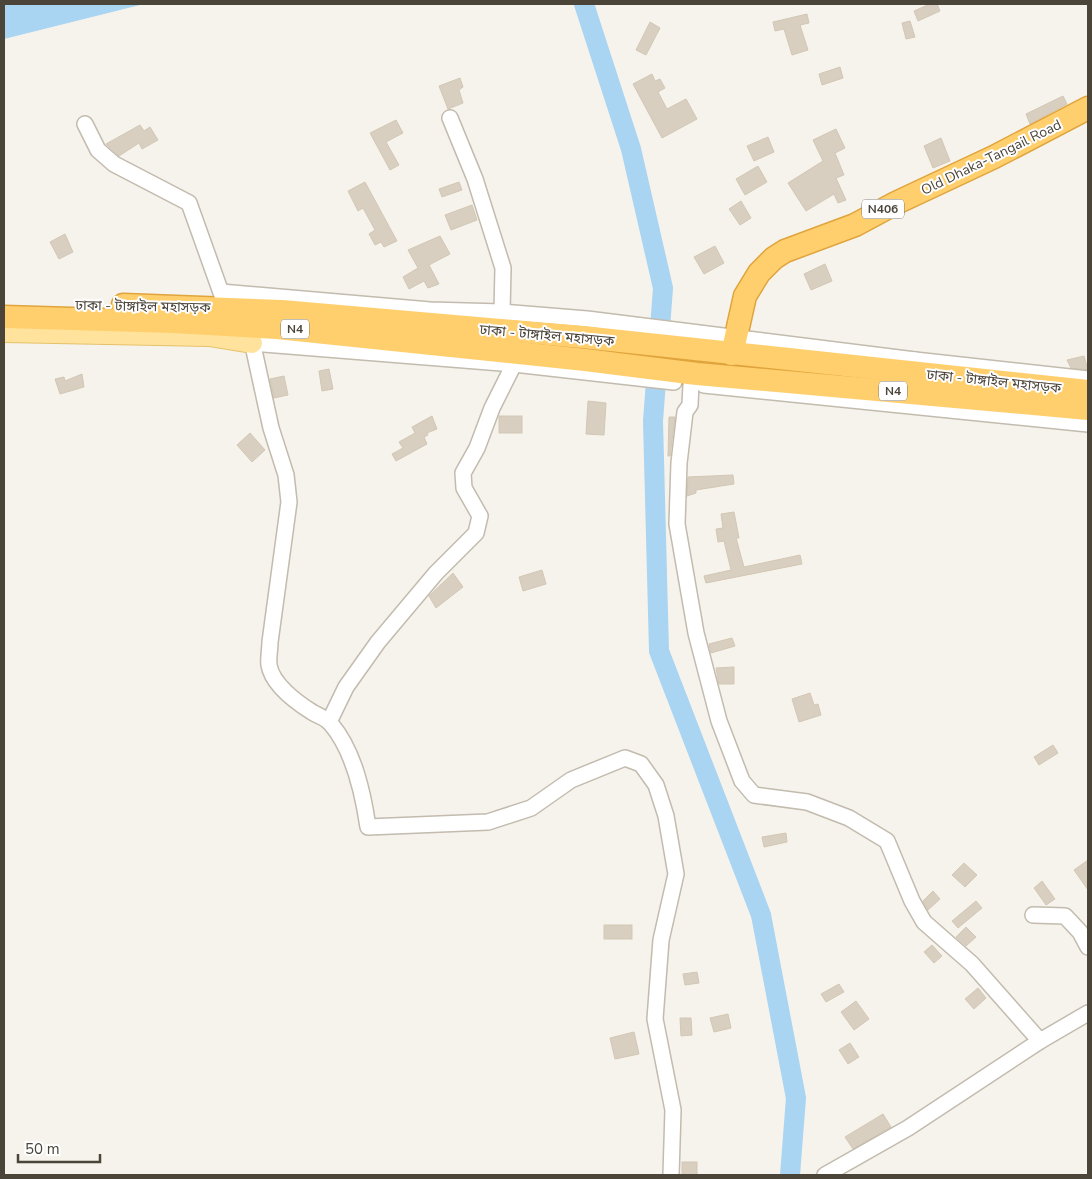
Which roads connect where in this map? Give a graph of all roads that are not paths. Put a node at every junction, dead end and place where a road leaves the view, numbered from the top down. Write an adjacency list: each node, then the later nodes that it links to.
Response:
1 (1088, 109): 11 (highway, Old Dhaka-Tangail Road / N406)
2 (450, 118): 6 (street)
3 (85, 124): 4 (street)
4 (223, 300): 5 (highway, ঢাকা - টাঙ্গাইল মহাসড়ক / N4); 6 (street); 8 (highway, ঢাকা - টাঙ্গাইল মহাসড়ক / N4)
5 (4, 302)
6 (502, 312): 8 (street)
7 (4, 317): 10 (highway, ঢাকা - টাঙ্গাইল মহাসড়ক / N4)
8 (585, 328): 11 (street); 11 (highway, ঢাকা - টাঙ্গাইল মহাসড়ক / N4)
9 (4, 332): 10 (main road)
10 (250, 334): 12 (street); 14 (highway, ঢাকা - টাঙ্গাইল মহাসড়ক / N4); 19 (street)
11 (733, 345): 13 (highway, ঢাকা - টাঙ্গাইল মহাসড়ক / N4)
12 (514, 364): 14 (street); 19 (street)
13 (911, 366): 15 (street); 16 (highway, ঢাকা - টাঙ্গাইল মহাসড়ক / N4)
14 (694, 379): 17 (highway, N4); 18 (street); 23 (street)
15 (1088, 379)
16 (1088, 392)
17 (1088, 409)
18 (1088, 424)
19 (330, 722): 24 (street)
20 (1033, 915): 21 (street)
21 (1088, 947)
22 (1088, 1013): 23 (street)
23 (1040, 1041): 25 (street)
24 (671, 1175)
25 (825, 1175)

